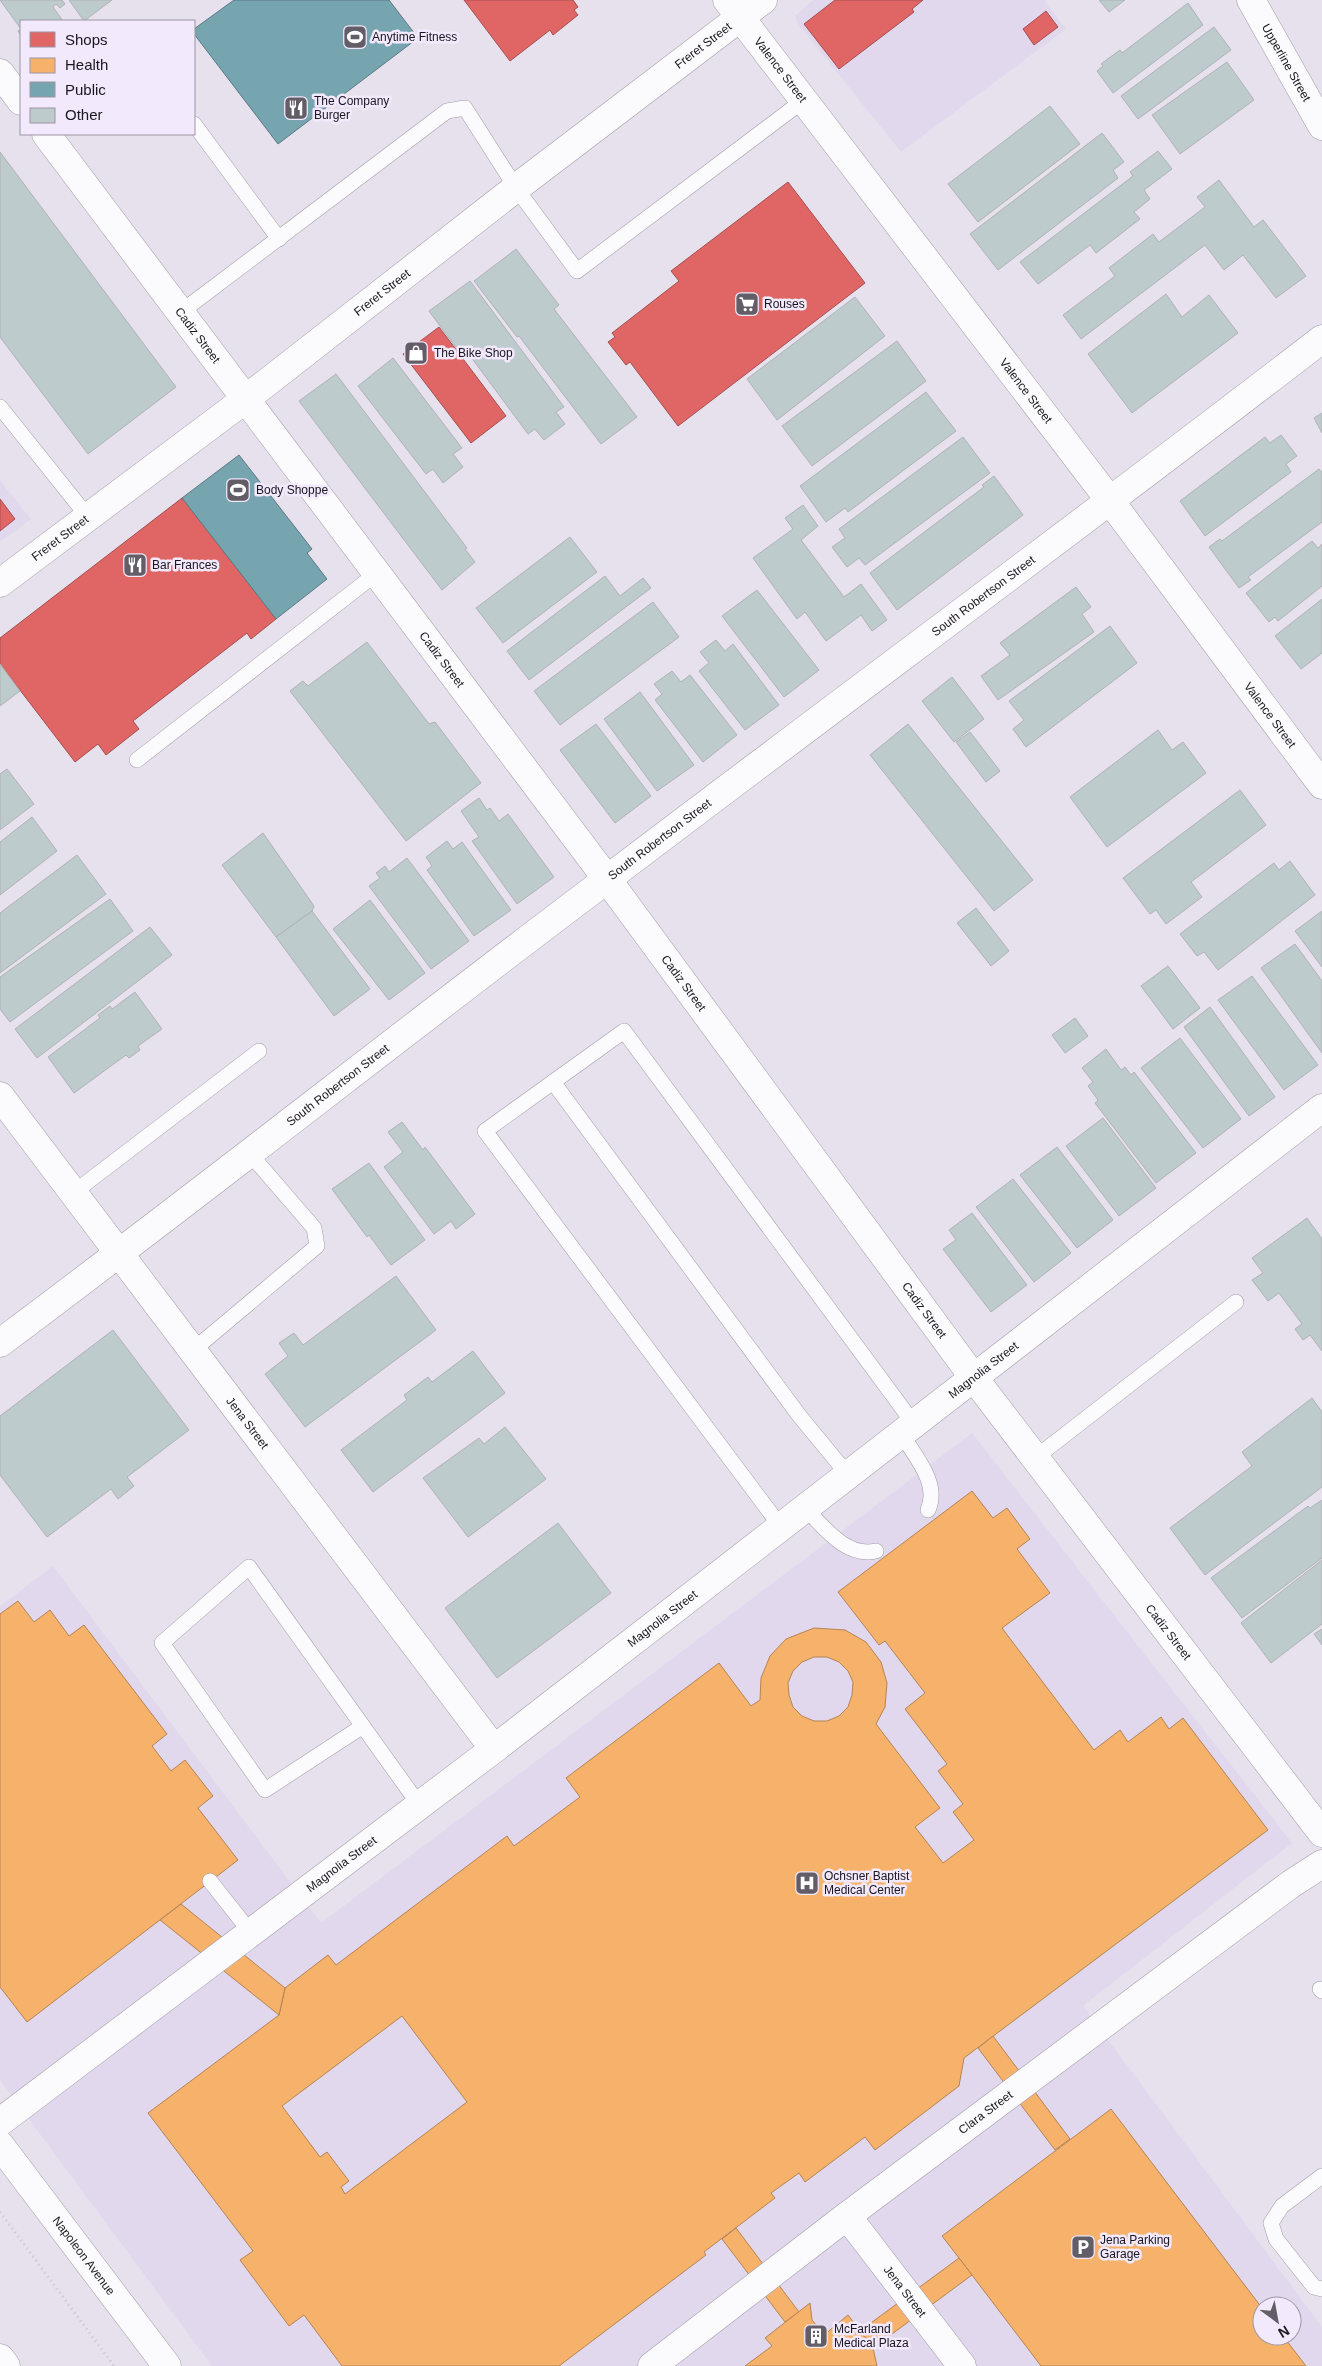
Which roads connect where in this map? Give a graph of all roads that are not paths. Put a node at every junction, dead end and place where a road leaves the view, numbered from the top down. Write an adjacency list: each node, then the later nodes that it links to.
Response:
1 (762, 0): 3 (street, Freret Street)
2 (1251, 0): 8 (street, Upperline Street)
3 (734, 9): 5 (street, Valence Street); 10 (street, Freret Street)
4 (0, 73): 6 (street)
5 (804, 100): 10 (lane); 16 (street, Valence Street)
6 (20, 101)
7 (195, 125): 11 (lane)
8 (1322, 126)
9 (47, 135): 12 (street, Cadiz Street)
10 (516, 188): 11 (lane); 14 (street, Freret Street)
11 (279, 239): 12 (lane)
12 (181, 312): 14 (street, Cadiz Street)
13 (1322, 339): 16 (street, South Robertson Street)
14 (247, 398): 17 (street, Freret Street); 18 (street, Cadiz Street)
15 (0, 408): 17 (lane)
16 (1111, 502): 21 (street, Valence Street); 22 (street, South Robertson Street)
17 (88, 517): 19 (street, Freret Street)
18 (378, 573): 20 (lane); 22 (street, Cadiz Street)
19 (0, 583)
20 (138, 760)
21 (1322, 785)
22 (607, 879): 27 (street, South Robertson Street); 33 (street, Cadiz Street)
23 (259, 1052): 28 (lane)
24 (554, 1082): 34 (lane); 36 (lane); 39 (lane)
25 (0, 1096): 28 (street, Jena Street)
26 (1322, 1108): 33 (street, Magnolia Street)
27 (250, 1154): 29 (street, South Robertson Street); 32 (lane)
28 (73, 1193): 29 (street, Jena Street)
29 (119, 1254): 31 (street, South Robertson Street); 32 (street, Jena Street)
30 (1236, 1302): 35 (lane)
31 (0, 1343)
32 (192, 1350): 42 (street, Jena Street)
33 (974, 1378): 34 (street, Magnolia Street); 35 (street, Cadiz Street)
34 (908, 1429): 36 (street, Magnolia Street); 38 (lane)
35 (1035, 1458): 44 (street, Cadiz Street)
36 (848, 1475): 37 (street, Magnolia Street)
37 (805, 1508): 39 (street, Magnolia Street); 40 (lane)
38 (928, 1510)
39 (781, 1527): 42 (street, Magnolia Street)
40 (876, 1551)
41 (363, 1726): 41 (lane); 43 (lane)
42 (494, 1749): 43 (street, Magnolia Street)
43 (420, 1806): 47 (street, Magnolia Street)
44 (1322, 1833)
45 (1322, 1864): 51 (street, Clara Street)
46 (210, 1881): 47 (lane)
47 (252, 1934): 48 (street, Magnolia Street)
48 (0, 2122)
49 (0, 2145): 55 (street, Napoleon Avenue)
50 (1322, 2176): 52 (lane)
51 (847, 2216): 56 (street, Clara Street); 57 (street, Jena Street)
52 (1322, 2289)
53 (0, 2358): 54 (street)
54 (6, 2366)
55 (167, 2366)
56 (652, 2366)
57 (962, 2366)

